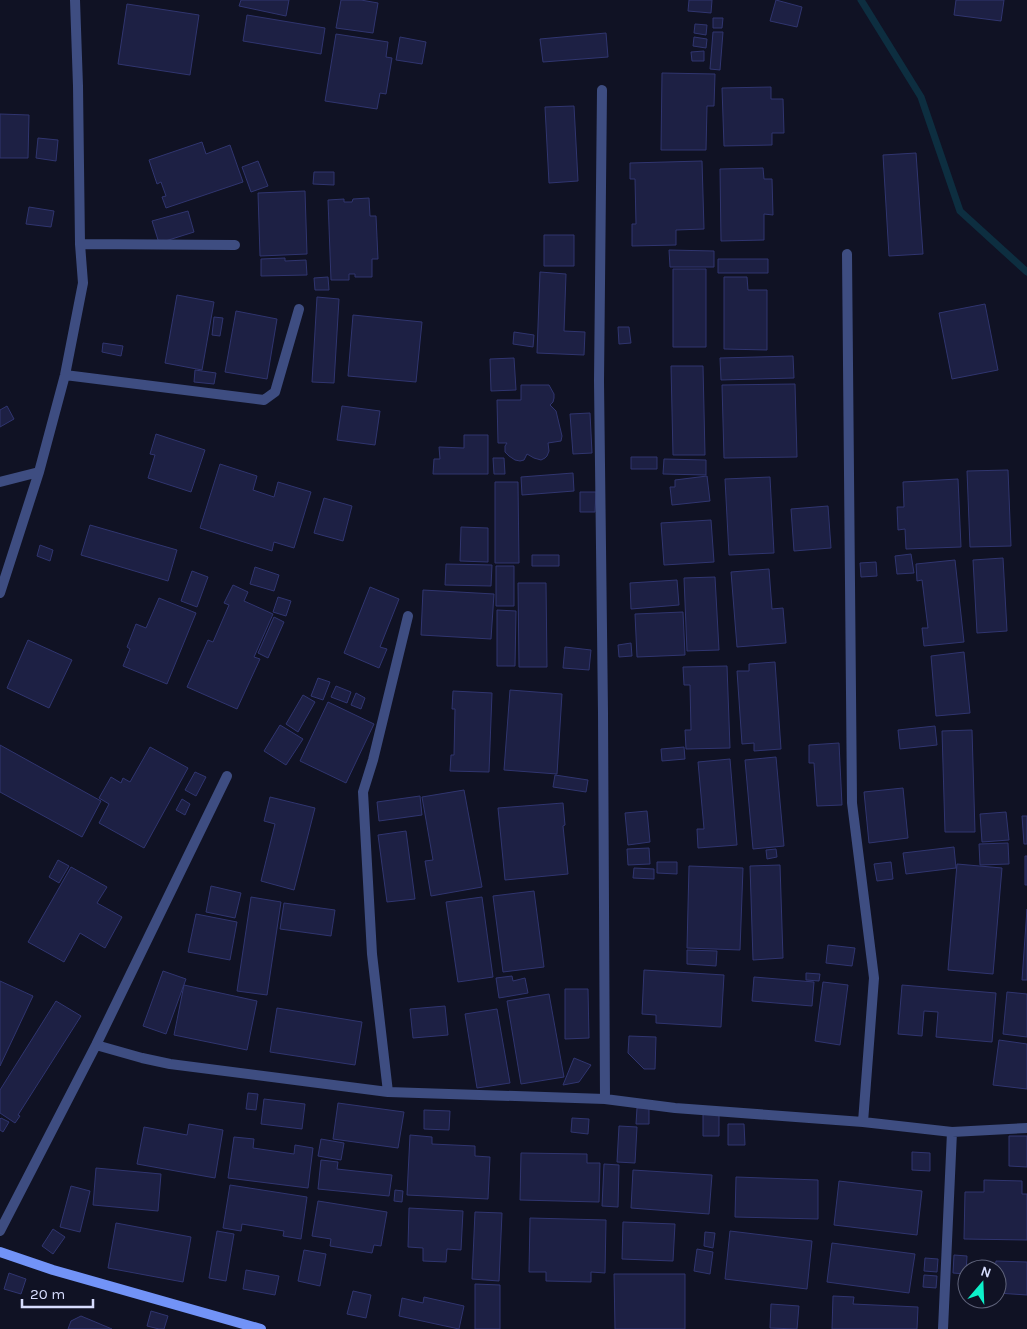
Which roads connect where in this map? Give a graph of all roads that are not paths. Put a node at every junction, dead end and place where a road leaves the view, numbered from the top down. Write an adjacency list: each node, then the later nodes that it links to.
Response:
1 (75, 0): 3 (street)
2 (602, 90): 15 (street)
3 (80, 244): 4 (street); 7 (street)
4 (235, 245)
5 (846, 254): 16 (street)
6 (299, 309): 7 (street)
7 (65, 375): 8 (street)
8 (38, 472): 9 (street); 10 (street)
9 (0, 482)
10 (0, 593)
11 (408, 616): 14 (street)
12 (227, 776): 13 (street)
13 (96, 1045): 14 (street); 19 (street)
14 (388, 1092): 15 (street)
15 (605, 1099): 16 (street)
16 (863, 1122): 18 (street)
17 (1027, 1128): 18 (street)
18 (952, 1132): 22 (street)
19 (0, 1231)
20 (0, 1252): 21 (street)
21 (261, 1329)
22 (943, 1329)

